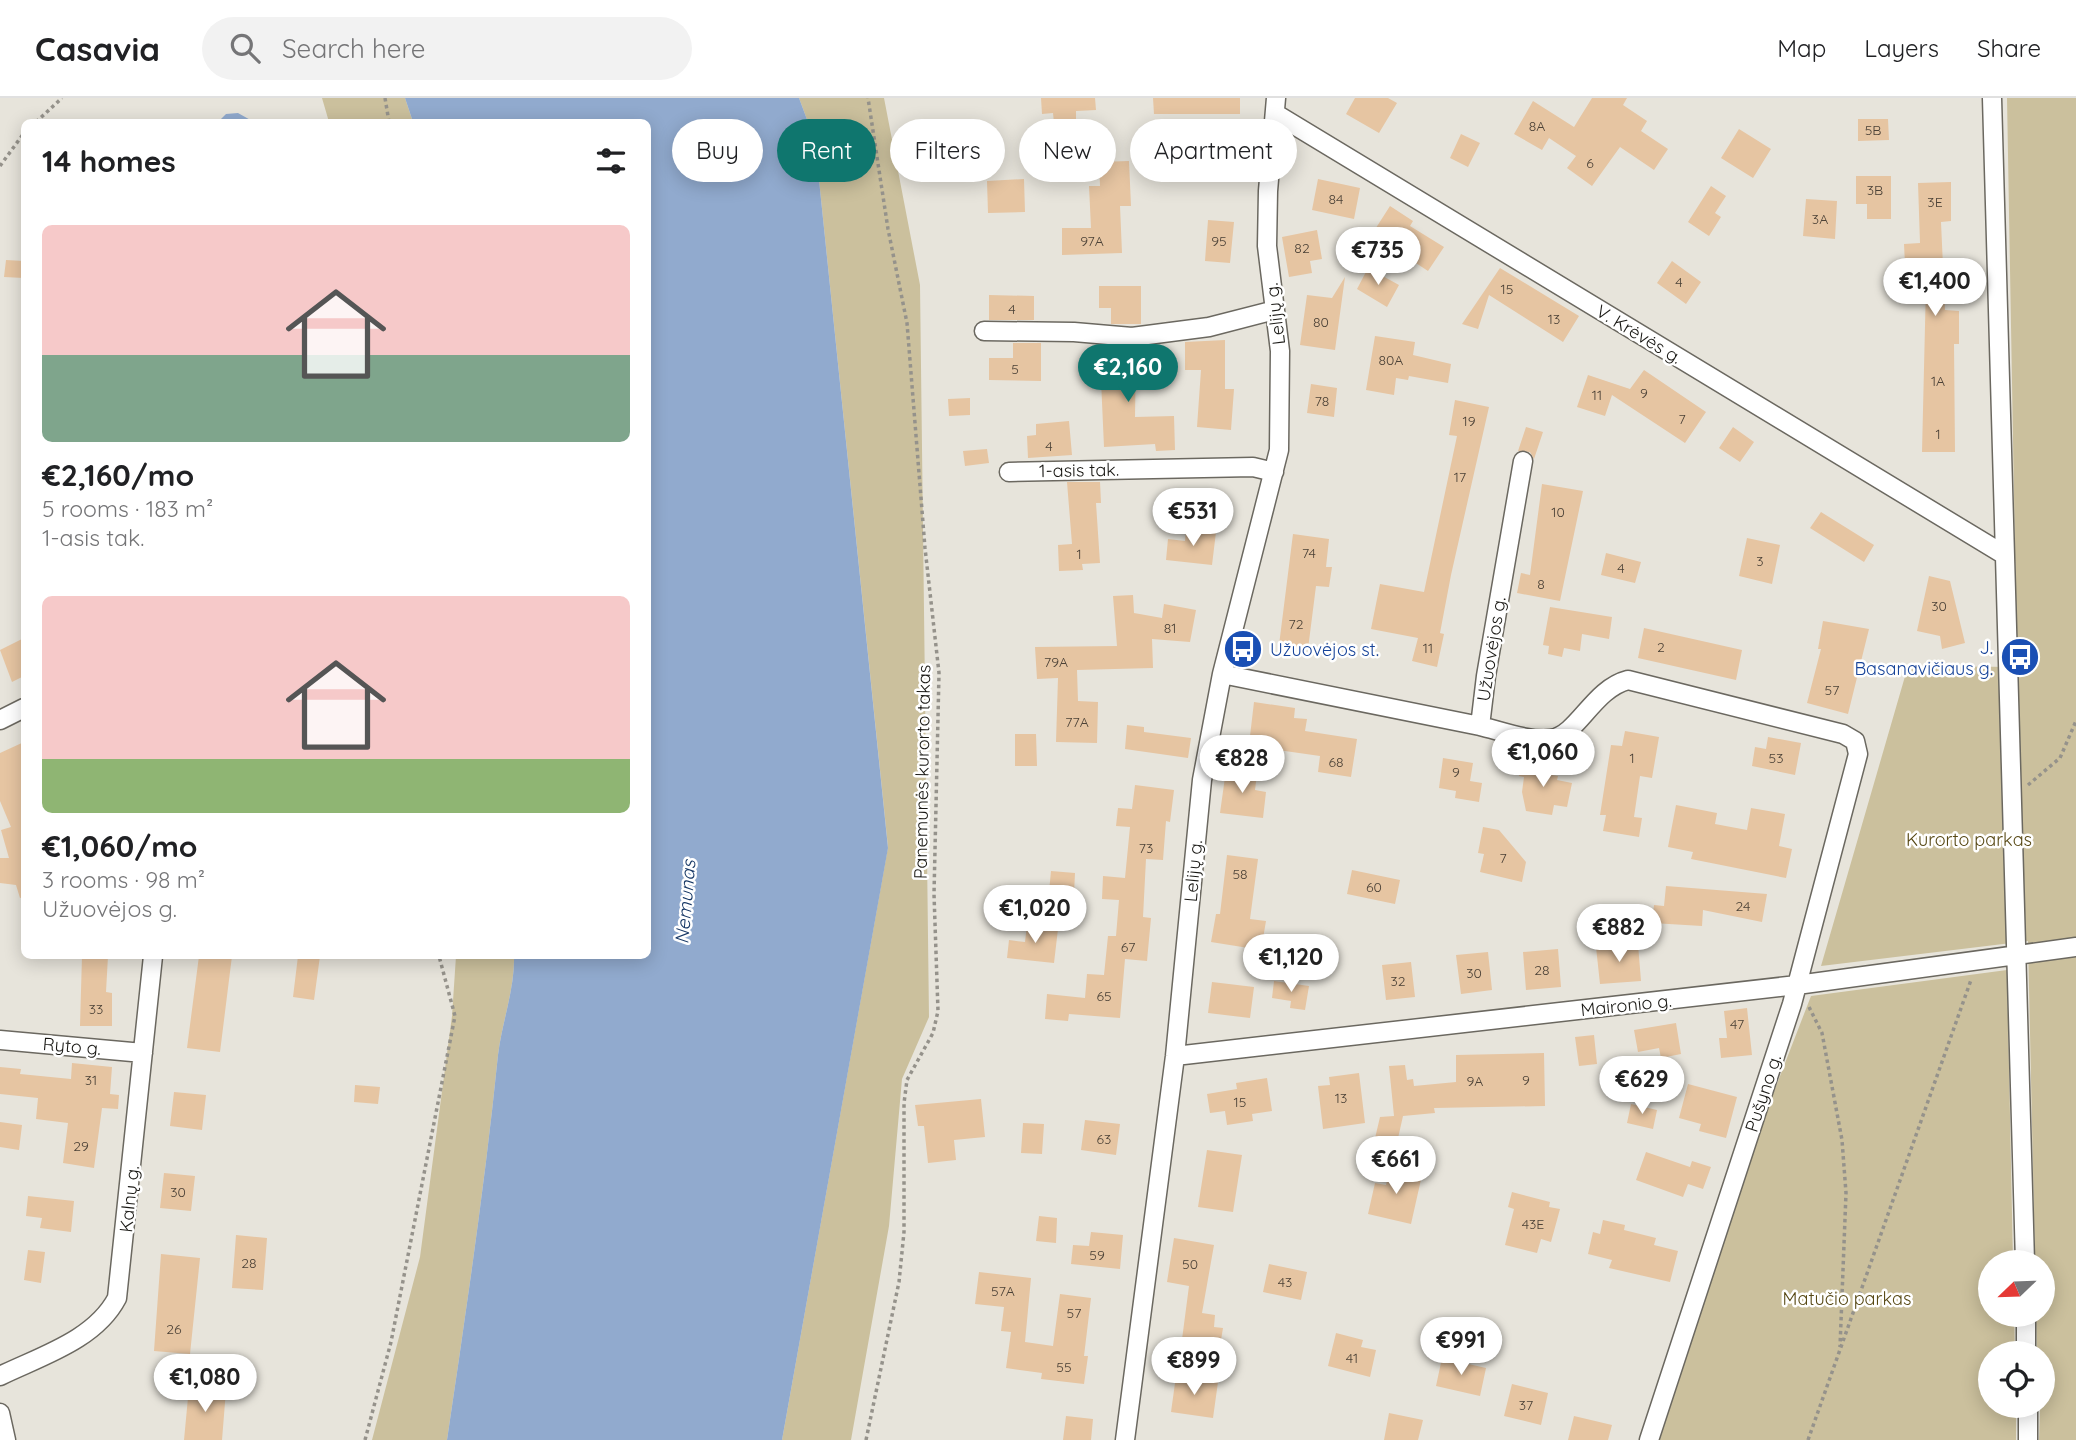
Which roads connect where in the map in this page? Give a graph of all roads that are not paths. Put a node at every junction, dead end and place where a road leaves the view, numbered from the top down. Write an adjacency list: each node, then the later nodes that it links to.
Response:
1 (1992, 98): 8 (street)
2 (1276, 106): 3 (street, Lelijų g.); 8 (street, V. Krėvės g.)
3 (1275, 310): 4 (street); 7 (street, Lelijų g.)
4 (984, 331)
5 (1523, 461): 12 (street, Užuovėjos g.)
6 (1009, 472): 7 (street, 1-asis tak.)
7 (1274, 472): 9 (street, Lelijų g.)
8 (2003, 554): 15 (street)
9 (1222, 674): 12 (street); 20 (street, Lelijų g.)
10 (21, 710): 11 (street)
11 (0, 720)
12 (1480, 726): 13 (street, Užuovėjos g.)
13 (1855, 741): 17 (street, Pušyno g.)
14 (2076, 947): 15 (street, Maironio g.)
15 (2018, 954): 17 (street, Maironio g.); 21 (street)
16 (153, 959): 19 (street, Kalnų g.)
17 (1797, 985): 20 (street, Maironio g.); 27 (street, Pušyno g.)
18 (0, 1040): 19 (street, Ryto g.)
19 (143, 1053): 22 (street, Kalnų g.)
20 (1175, 1056): 26 (street, Lelijų g.)
21 (2025, 1250)
22 (0, 1376)
23 (0, 1413): 25 (street)
24 (2028, 1418): 28 (street)
25 (6, 1440)
26 (1125, 1440)
27 (1649, 1440)
28 (2028, 1440)

